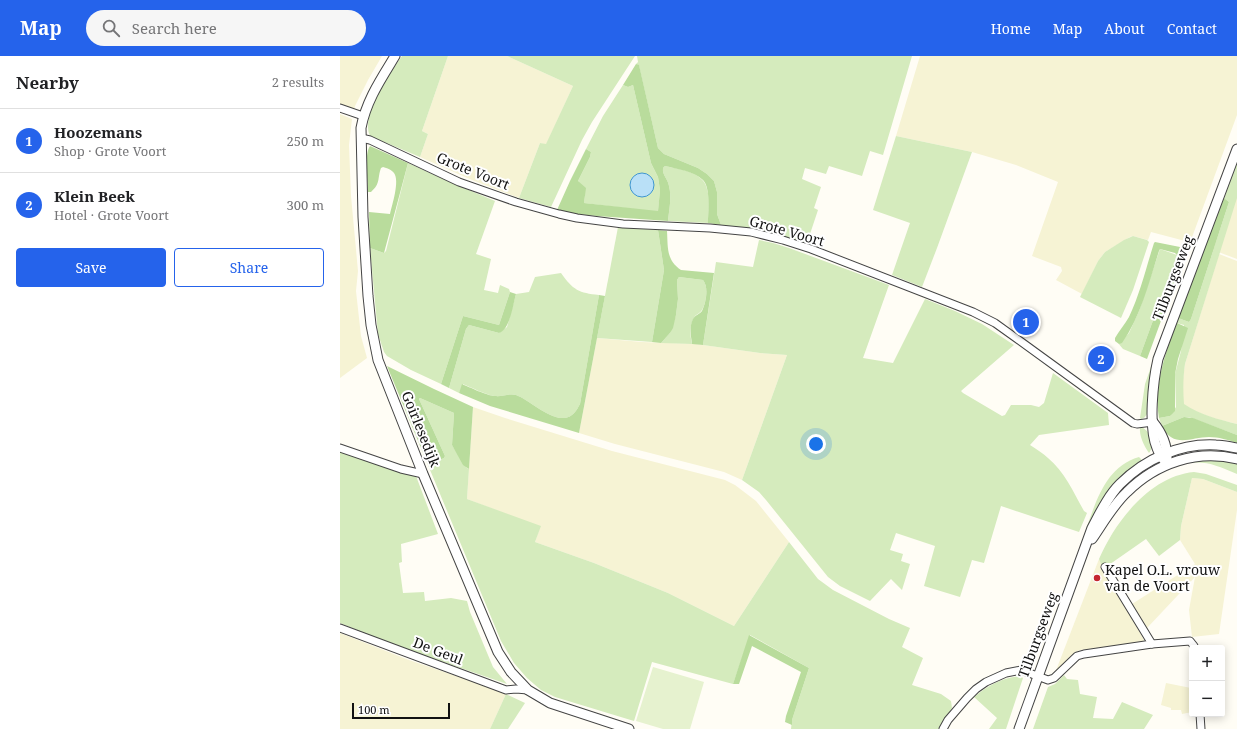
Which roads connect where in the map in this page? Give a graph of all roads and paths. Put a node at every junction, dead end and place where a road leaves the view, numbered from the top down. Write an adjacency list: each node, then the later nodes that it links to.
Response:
1 (395, 56): 3 (street, Goirlesedijk)
2 (340, 108): 3 (street)
3 (363, 116): 4 (street, Goirlesedijk)
4 (361, 138): 6 (street, Grote Voort); 12 (street, Goirlesedijk)
5 (1237, 149): 6 (street, Tilburgseweg)
6 (1153, 422): 9 (street)
7 (340, 448): 12 (street)
8 (1237, 448): 9 (street, Tilburgseweg)
9 (1164, 454): 11 (street); 13 (street, Tilburgseweg)
10 (1237, 459): 11 (street, Tilburgseweg)
11 (1167, 464): 13 (street, Tilburgseweg)
12 (424, 474): 19 (street, Goirlesedijk)
13 (1085, 550): 18 (street, Tilburgseweg)
14 (1106, 567): 16 (street)
15 (340, 628): 19 (street, De Geul)
16 (1152, 644): 17 (street); 18 (street)
17 (1193, 645)
18 (1038, 676): 22 (street); 23 (street, Tilburgseweg)
19 (528, 690): 21 (street, Goirlesedijk)
20 (1200, 717): 24 (street)
21 (629, 729)
22 (943, 729)
23 (1019, 729)
24 (1201, 729)

